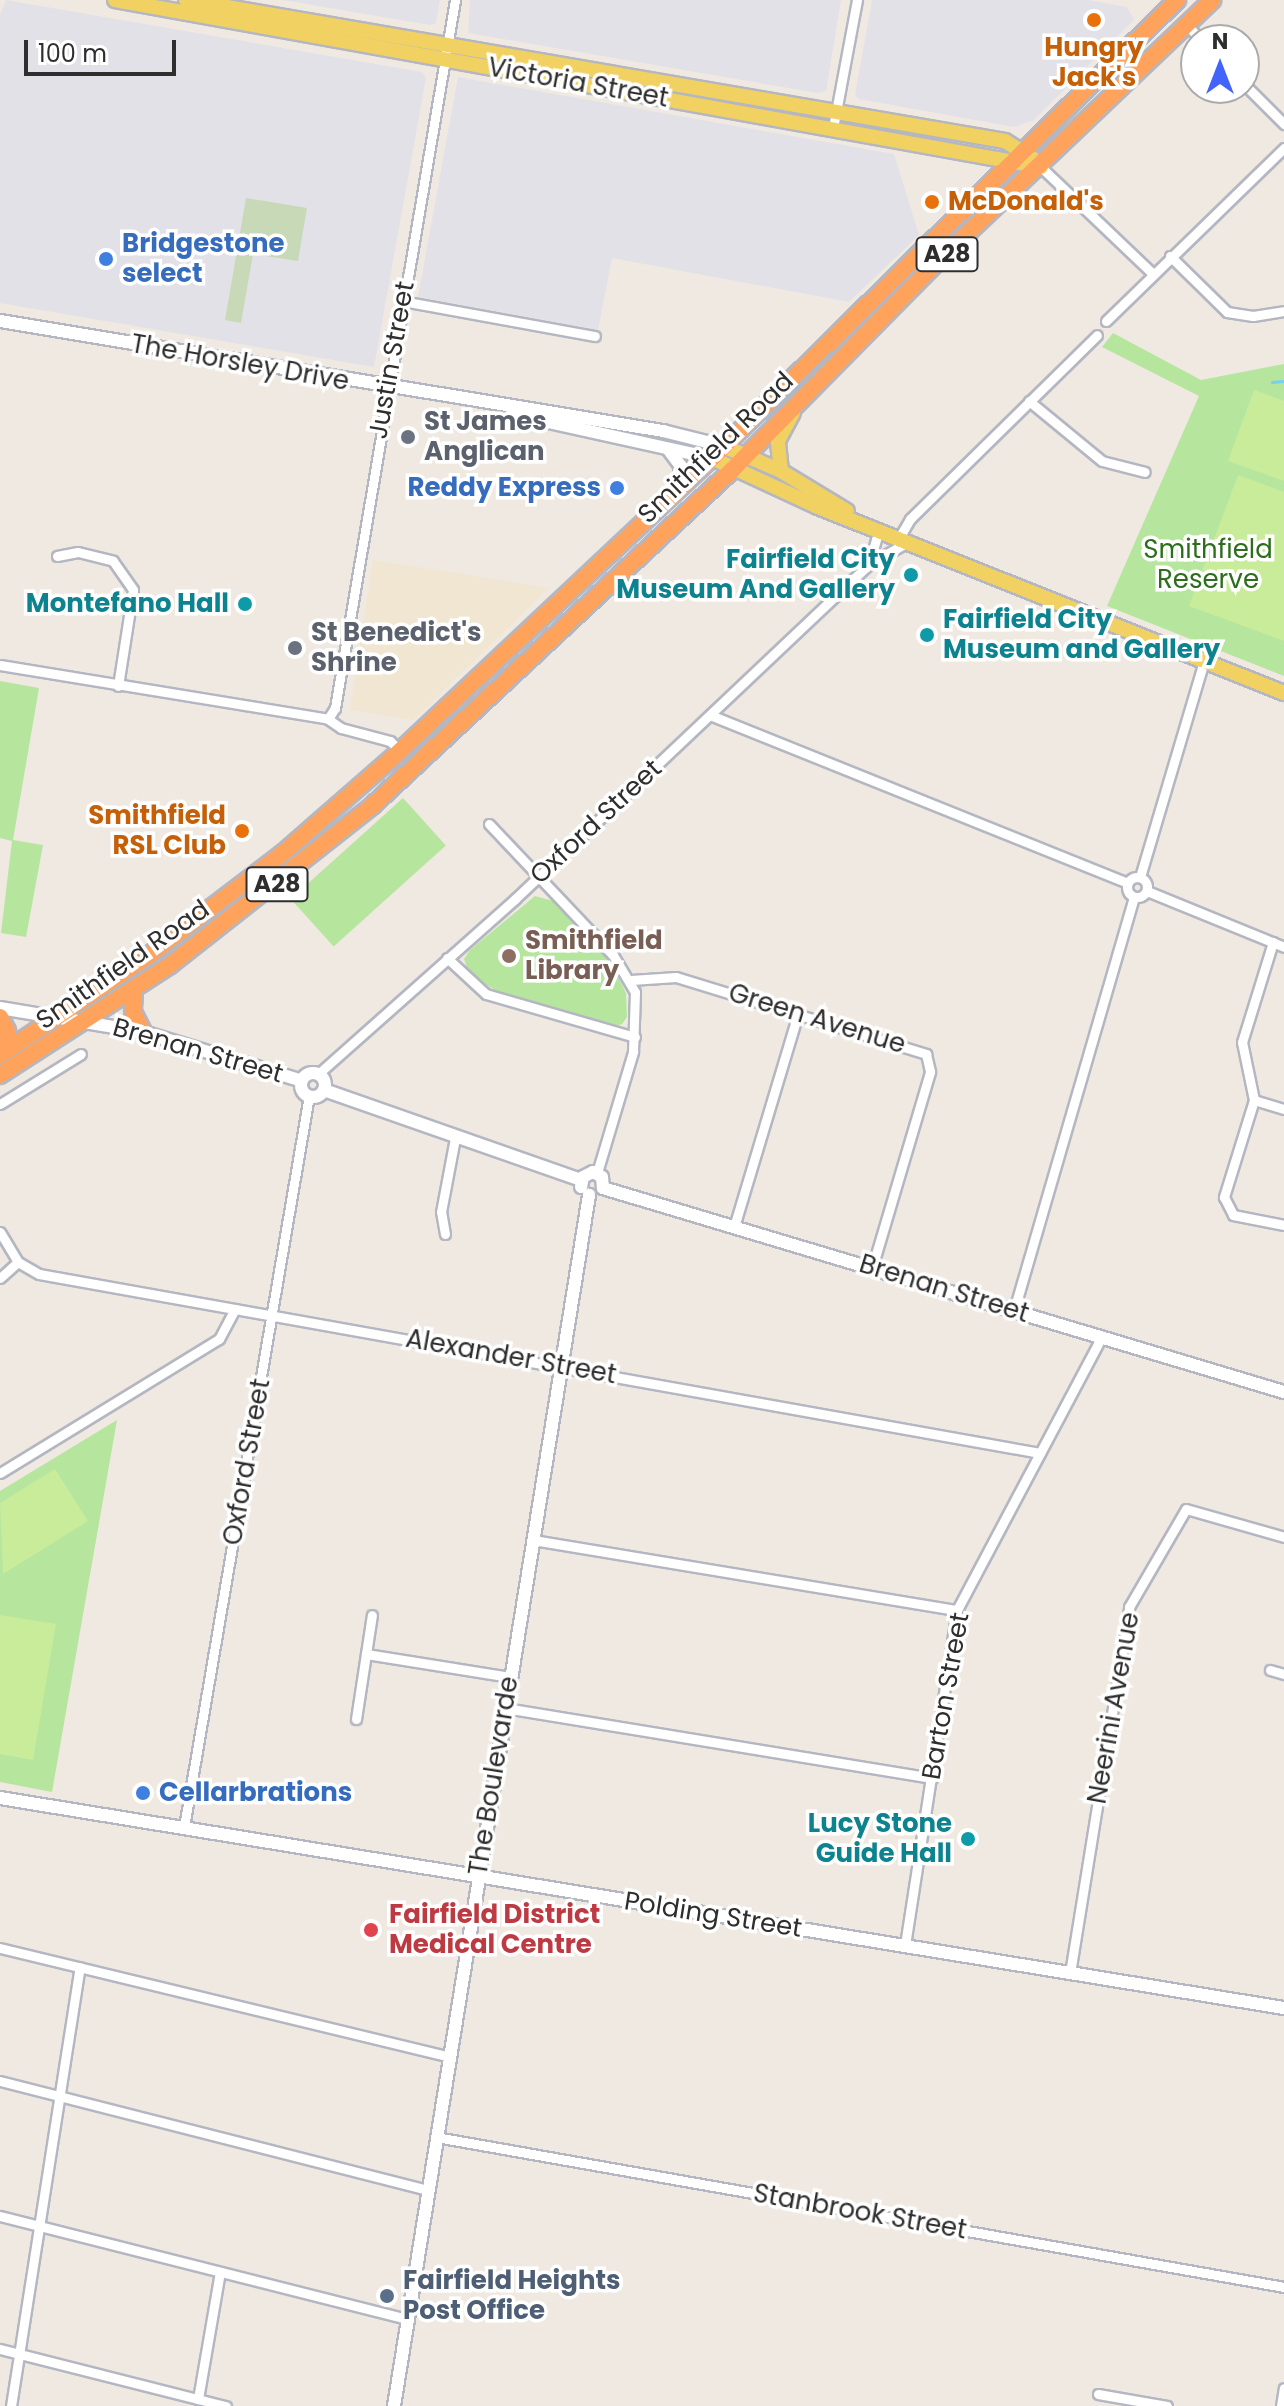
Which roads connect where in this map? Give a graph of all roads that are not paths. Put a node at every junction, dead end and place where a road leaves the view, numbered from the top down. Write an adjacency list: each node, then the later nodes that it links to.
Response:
1 (115, 0): 9 (main road, Victoria Street)
2 (186, 0): 9 (main road, Victoria Street)
3 (455, 0): 9 (street, Justin Street)
4 (857, 0): 11 (street)
5 (1212, 0): 7 (highway, Smithfield Road / A28)
6 (1168, 3): 14 (highway, Smithfield Road / A28)
7 (1188, 24)
8 (1180, 32): 15 (highway, Smithfield Road / A28)
9 (446, 52): 11 (main road, Victoria Street); 18 (street, Justin Street)
10 (1260, 100): 12 (street)
11 (835, 121): 14 (main road, Victoria Street)
12 (1284, 124)
13 (1284, 148): 16 (street)
14 (1018, 155): 15 (main road, Victoria Street); 29 (highway, Smithfield Road / A28)
15 (1041, 167): 17 (street, Victoria Street); 25 (highway, Smithfield Road / A28)
16 (1170, 256): 17 (street); 19 (street)
17 (1152, 273): 21 (street)
18 (402, 301): 23 (street); 24 (street, Justin Street)
19 (1284, 311)
20 (0, 321): 24 (street, The Horsley Drive)
21 (1106, 321)
22 (1097, 335): 26 (street, Oxford Street)
23 (595, 336)
24 (387, 388): 27 (street, The Horsley Drive); 44 (street, Justin Street)
25 (800, 401): 30 (highway, Smithfield Road / A28); 31 (main road)
26 (1029, 401): 32 (street); 36 (street, Oxford Street)
27 (480, 404): 28 (street, The Horsley Drive); 29 (street, The Horsley Drive)
28 (662, 445): 29 (street, The Horsley Drive); 33 (street)
29 (718, 452): 30 (main road, The Horsley Drive); 33 (highway, Smithfield Road / A28)
30 (742, 460): 31 (main road, The Horsley Drive); 34 (main road, The Horsley Drive); 57 (highway, Smithfield Road / A28)
31 (781, 471): 34 (main road, The Horsley Drive)
32 (1145, 472)
33 (678, 490): 45 (highway, Smithfield Road / A28)
34 (862, 522): 35 (main road, The Horsley Drive)
35 (879, 530): 36 (main road, The Horsley Drive); 38 (street)
36 (903, 540): 38 (street, Oxford Street); 39 (main road, The Horsley Drive)
37 (57, 556): 41 (street)
38 (869, 564): 43 (street, Oxford Street)
39 (1204, 661): 42 (main road, The Horsley Drive); 48 (street)
40 (0, 665): 41 (street)
41 (118, 686): 44 (street)
42 (1284, 693)
43 (710, 715): 47 (street, Oxford Street); 49 (street)
44 (328, 719): 45 (street)
45 (400, 751): 58 (highway, Smithfield Road / A28)
46 (489, 824): 47 (street)
47 (539, 876): 55 (street, Oxford Street); 56 (street)
48 (1140, 877): 49 (street); 50 (street)
49 (1127, 883): 51 (street)
50 (1147, 891): 51 (street); 53 (street)
51 (1134, 897): 89 (street)
52 (168, 930): 58 (highway)
53 (1273, 942): 54 (street); 73 (street)
54 (1284, 947)
55 (447, 958): 65 (street); 68 (street, Oxford Street)
56 (631, 980): 60 (street, Green Avenue); 65 (street)
57 (134, 990): 63 (highway, Smithfield Road / A28); 64 (highway)
58 (85, 1001): 62 (highway, Smithfield Road / A28)
59 (0, 1008): 62 (street, Brenan Street)
60 (798, 1013): 82 (street); 86 (street, Green Avenue)
61 (0, 1017): 66 (highway)
62 (60, 1018): 63 (street, Brenan Street); 66 (highway, Smithfield Road / A28)
63 (88, 1022): 64 (street, Brenan Street); 69 (highway, Smithfield Road / A28)
64 (143, 1032): 70 (street, Brenan Street)
65 (635, 1037): 77 (street)
66 (0, 1054)
67 (81, 1054): 74 (street)
68 (318, 1074): 70 (street); 71 (street)
69 (0, 1075)
70 (302, 1081): 72 (street)
71 (324, 1090): 72 (street); 76 (street)
72 (309, 1096): 90 (street, Oxford Street)
73 (1254, 1100): 75 (street); 81 (street)
74 (0, 1104)
75 (1284, 1109)
76 (455, 1138): 78 (street); 84 (street)
77 (597, 1173): 78 (street); 79 (street)
78 (581, 1180): 80 (street)
79 (603, 1188): 80 (street); 82 (street, Brenan Street)
80 (589, 1195): 92 (street, The Boulevarde)
81 (1284, 1225)
82 (734, 1227): 86 (street, Brenan Street)
83 (0, 1232): 85 (street)
84 (445, 1234)
85 (18, 1262): 87 (street); 88 (street, Alexander Street)
86 (872, 1268): 89 (street, Brenan Street)
87 (0, 1278)
88 (235, 1309): 90 (street, Alexander Street); 95 (street)
89 (1014, 1310): 91 (street, Brenan Street)
90 (272, 1315): 92 (street, Alexander Street); 108 (street, Oxford Street)
91 (1102, 1336): 93 (street, Brenan Street); 94 (street, Barton Street)
92 (561, 1365): 94 (street, Alexander Street); 97 (street, The Boulevarde)
93 (1284, 1392)
94 (1040, 1453): 98 (street, Barton Street)
95 (0, 1473)
96 (1284, 1537): 113 (street, Neerini Avenue)
97 (533, 1540): 98 (street); 103 (street, The Boulevarde)
98 (957, 1610): 106 (street, Barton Street)
99 (372, 1615): 100 (street)
100 (366, 1654): 103 (street); 105 (street)
101 (1270, 1670): 102 (street)
102 (1284, 1674)
103 (510, 1677): 104 (street, The Boulevarde)
104 (505, 1708): 106 (street); 109 (street, The Boulevarde)
105 (356, 1719)
106 (932, 1778): 110 (street, Barton Street)
107 (0, 1798): 108 (street, Polding Street)
108 (184, 1827): 109 (street, Polding Street)
109 (478, 1876): 110 (street, Polding Street); 115 (street, The Boulevarde)
110 (905, 1945): 113 (street, Polding Street)
111 (0, 1948): 112 (street)
112 (80, 1967): 115 (street); 117 (street)
113 (1070, 1973): 114 (street, Polding Street)
114 (1284, 2008)
115 (449, 2057): 118 (street, The Boulevarde)
116 (0, 2081): 117 (street)
117 (60, 2096): 119 (street); 121 (street)
118 (436, 2137): 119 (street, The Boulevarde); 123 (street, Stanbrook Street)
119 (428, 2190): 124 (street, The Boulevarde)
120 (0, 2216): 121 (street)
121 (38, 2226): 122 (street); 126 (street)
122 (220, 2272): 124 (street); 129 (street)
123 (1284, 2287)
124 (407, 2319): 132 (street, The Boulevarde)
125 (0, 2349): 126 (street)
126 (20, 2354): 129 (street); 130 (street)
127 (1284, 2388): 134 (street)
128 (1098, 2394): 133 (street)
129 (198, 2399): 131 (street)
130 (11, 2406)
131 (226, 2406)
132 (394, 2406)
133 (1167, 2406)
134 (1281, 2406)

